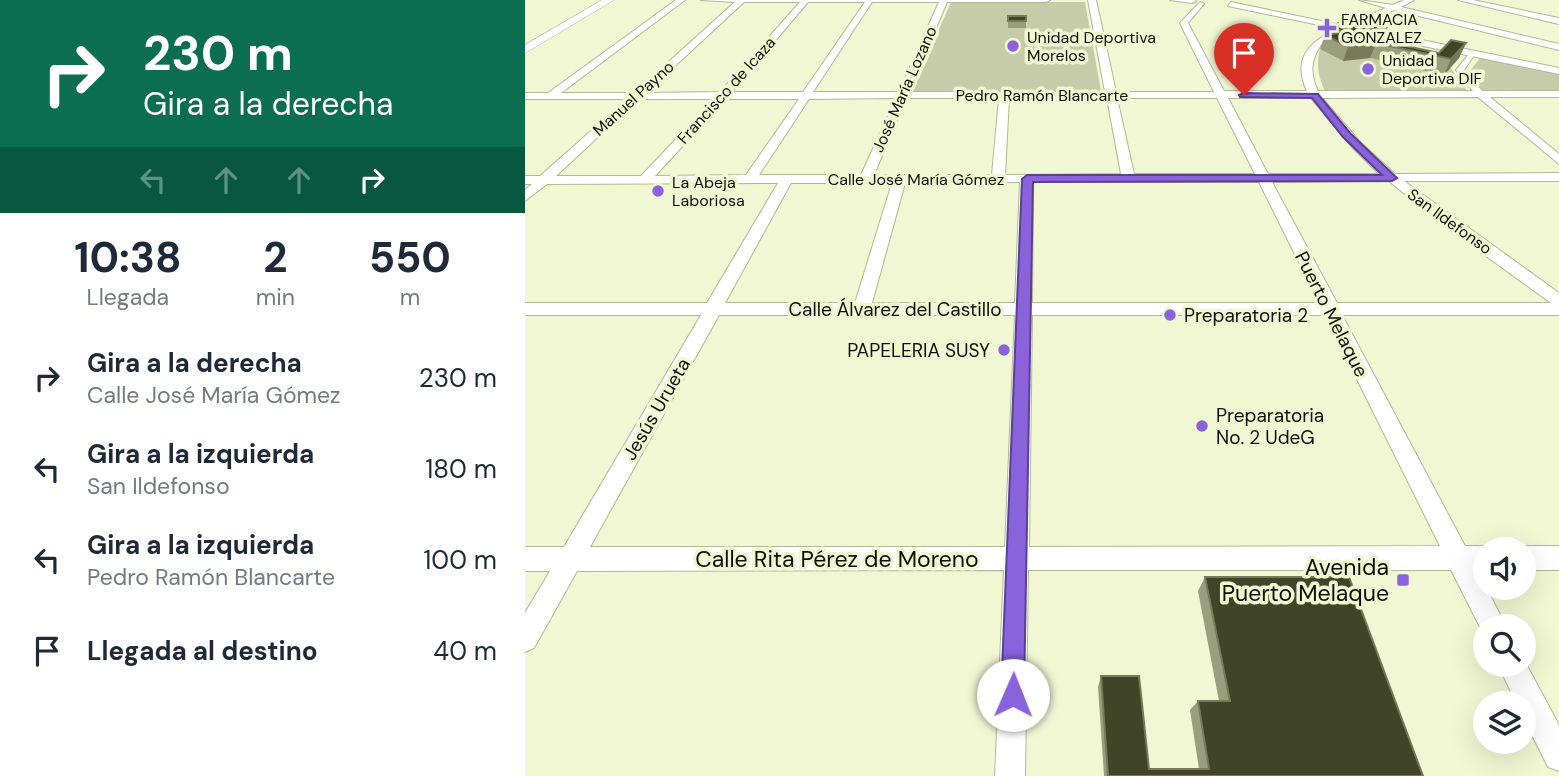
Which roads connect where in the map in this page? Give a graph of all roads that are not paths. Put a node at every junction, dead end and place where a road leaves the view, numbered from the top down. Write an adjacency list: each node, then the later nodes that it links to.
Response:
1 (609, 0): 22 (street)
2 (681, 0): 33 (street)
3 (705, 0): 4 (street)
4 (742, 0): 5 (street); 34 (street, Manuel Payno)
5 (806, 0): 6 (street); 35 (street, Francisco de Icaza)
6 (870, 0): 7 (street); 29 (street)
7 (944, 0): 8 (street); 36 (street, José María Lozano)
8 (1046, 0)
9 (1092, 0): 30 (street)
10 (1174, 0): 14 (street)
11 (1363, 0): 16 (street)
12 (1410, 0): 16 (street, San Ildefonso)
13 (1462, 0): 17 (street)
14 (1198, 3): 31 (street, Puerto Melaque)
15 (1228, 3): 18 (street)
16 (1392, 7): 18 (street, San Ildefonso); 23 (street)
17 (1559, 21)
18 (1344, 27): 19 (street); 38 (street, San Ildefonso)
19 (1369, 33)
20 (1382, 35): 25 (street)
21 (525, 41): 22 (street)
22 (541, 41): 24 (street)
23 (1559, 47)
24 (525, 50)
25 (1472, 54): 26 (street); 27 (street)
26 (1559, 71)
27 (1480, 94): 28 (street, Pedro Ramón Blancarte); 38 (street, Pedro Ramón Blancarte); 39 (street)
28 (1559, 94)
29 (807, 95): 35 (street, Pedro Ramón Blancarte); 36 (street, Pedro Ramón Blancarte); 44 (street)
30 (1111, 95): 31 (street, Pedro Ramón Blancarte); 37 (street, Pedro Ramón Blancarte); 41 (street)
31 (1220, 95): 38 (street, Pedro Ramón Blancarte); 42 (street, Puerto Melaque)
32 (525, 96): 33 (street, Pedro Ramón Blancarte)
33 (550, 96): 34 (street, Pedro Ramón Blancarte)
34 (636, 96): 35 (street, Pedro Ramón Blancarte); 51 (street, Manuel Payno)
35 (723, 96): 52 (street, Francisco de Icaza)
36 (901, 96): 37 (street, Pedro Ramón Blancarte); 46 (street, José María Lozano)
37 (1004, 96): 48 (street)
38 (1314, 96): 43 (street, San Ildefonso)
39 (1559, 160)
40 (1559, 177): 43 (street, Calle José María Gómez)
41 (1128, 178): 42 (street, Calle José María Gómez); 49 (street, Calle José María Gómez)
42 (1262, 178): 43 (street, Calle José María Gómez); 60 (street, Puerto Melaque)
43 (1392, 178): 54 (street, San Ildefonso)
44 (750, 179): 45 (street, Calle José María Gómez); 52 (street, Calle José María Gómez)
45 (787, 179): 46 (street, Calle José María Gómez); 58 (street, Jesús Urueta)
46 (866, 179): 47 (street, Calle José María Gómez)
47 (900, 179): 48 (street, Calle José María Gómez); 59 (street)
48 (998, 179): 49 (street, Calle José María Gómez)
49 (1027, 179): 56 (street)
50 (525, 180): 51 (street, Calle José María Gómez)
51 (543, 180): 52 (street, Calle José María Gómez); 53 (street, Manuel Payno)
52 (644, 180)
53 (525, 197)
54 (1559, 301)
55 (525, 309): 58 (street, Calle Álvarez del Castillo)
56 (1024, 309): 59 (street, Calle Álvarez del Castillo); 60 (street, Calle Álvarez del Castillo); 66 (street)
57 (1559, 309): 60 (street, Calle Álvarez del Castillo)
58 (713, 310): 59 (street, Calle Álvarez del Castillo); 65 (street, Jesús Urueta)
59 (862, 310)
60 (1330, 310): 67 (street, Puerto Melaque)
61 (1473, 558): 67 (street, Calle Rita Pérez de Moreno)
62 (1536, 558): 63 (street)
63 (1559, 558)
64 (525, 559): 65 (street, Calle Rita Pérez de Moreno)
65 (570, 559): 66 (street, Calle Rita Pérez de Moreno); 69 (street, Jesús Urueta)
66 (1017, 559): 67 (street, Calle Rita Pérez de Moreno); 72 (street)
67 (1458, 559): 68 (street, Puerto Melaque)
68 (1487, 614)
69 (525, 639)
70 (1519, 677): 71 (street)
71 (1559, 756)
72 (1010, 776)

